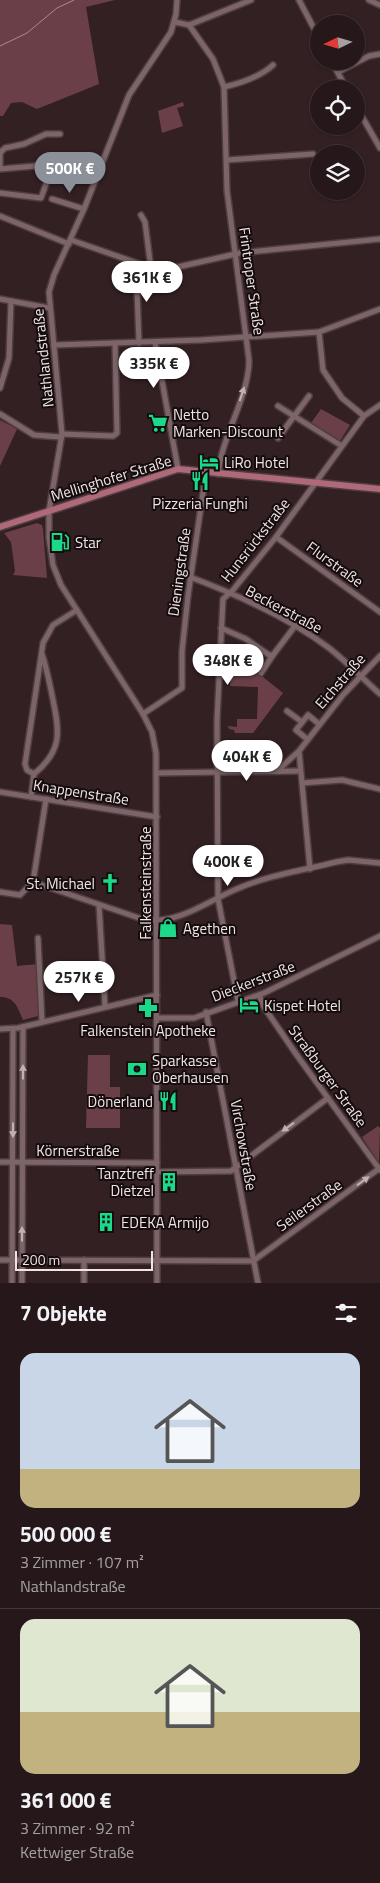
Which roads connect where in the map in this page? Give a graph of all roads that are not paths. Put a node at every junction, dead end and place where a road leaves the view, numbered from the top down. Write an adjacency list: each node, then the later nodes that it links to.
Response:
1 (177, 0): 7 (street)
2 (251, 0): 8 (street)
3 (299, 0): 6 (street)
4 (369, 0): 5 (street)
5 (380, 5)
6 (310, 21)
7 (175, 22): 8 (street); 23 (street, Nathlandstraße)
8 (189, 25): 13 (street, Frintroper Straße)
9 (380, 54): 11 (street)
10 (273, 66): 13 (street)
11 (338, 72): 12 (street)
12 (342, 80)
13 (224, 87): 19 (street, Frintroper Straße)
14 (365, 122): 16 (street)
15 (60, 134): 17 (street)
16 (380, 148)
17 (0, 151): 20 (street)
18 (310, 154): 19 (street)
19 (227, 160): 28 (street, Frintroper Straße)
20 (0, 169): 21 (street)
21 (0, 193)
22 (52, 199): 23 (street)
23 (84, 209): 27 (street, Nathlandstraße)
24 (141, 215): 30 (street)
25 (0, 216): 27 (street)
26 (380, 239): 28 (street)
27 (70, 242): 29 (street); 33 (street, Nathlandstraße)
28 (235, 255): 30 (street); 36 (street, Frintroper Straße)
29 (136, 264): 30 (street); 37 (street)
30 (151, 268)
31 (0, 299): 32 (street)
32 (11, 301): 33 (street); 41 (street)
33 (49, 308): 40 (street, Nathlandstraße)
34 (380, 309): 35 (street)
35 (319, 332): 36 (street); 46 (street)
36 (247, 337): 38 (street); 53 (street, Frintroper Straße, one-way to 36)
37 (139, 342): 38 (street); 39 (street)
38 (155, 342): 51 (street)
39 (115, 343): 40 (street); 48 (street)
40 (54, 345): 48 (street, Nathlandstraße)
41 (0, 388)
42 (309, 396): 47 (street)
43 (380, 405): 46 (street, Hunsrückstraße)
44 (278, 406): 47 (street)
45 (0, 414): 48 (street)
46 (364, 416): 50 (street, Hunsrückstraße)
47 (293, 417): 49 (street); 50 (street)
48 (61, 436): 56 (street, Nathlandstraße)
49 (278, 438)
50 (342, 446): 54 (street, Hunsrückstraße)
51 (178, 469): 52 (main road, Mellinghofer Straße); 56 (main road, Mellinghofer Straße)
52 (206, 472): 53 (main road, Mellinghofer Straße); 59 (street, Dieningstraße)
53 (218, 474): 54 (main road, Mellinghofer Straße)
54 (315, 483): 55 (main road, Mellinghofer Straße); 58 (street, Hunsrückstraße)
55 (380, 489)
56 (49, 511): 57 (main road, Mellinghofer Straße); 61 (street, Falkensteinstraße)
57 (0, 527)
58 (276, 537): 60 (street, Hunsrückstraße); 62 (street, Flurstraße)
59 (190, 577): 60 (street, Beckerstraße); 72 (street, Dieningstraße)
60 (228, 593): 63 (street, Beckerstraße); 64 (street, Hunsrückstraße)
61 (77, 610): 65 (street); 72 (street, Falkensteinstraße)
62 (380, 612)
63 (296, 626): 66 (street); 69 (street, Beckerstraße)
64 (221, 628): 66 (street); 79 (street, Hunsrückstraße)
65 (42, 654): 81 (street); 81 (street)
66 (273, 655): 68 (street)
67 (380, 656): 69 (street, Eichstraße)
68 (261, 673)
69 (361, 675): 70 (street, Beckerstraße); 74 (street, Eichstraße)
70 (380, 694)
71 (288, 711): 73 (street, Eichstraße)
72 (143, 714): 80 (street, Falkensteinstraße)
73 (302, 722): 74 (street, Eichstraße); 75 (street, Eichstraße)
74 (319, 724): 75 (street, Eichstraße)
75 (307, 739): 76 (street, Eichstraße)
76 (299, 751): 77 (street, Eichstraße); 78 (street)
77 (277, 771): 78 (street); 79 (street)
78 (300, 771): 82 (street)
79 (218, 772): 80 (street); 92 (street, Hunsrückstraße)
80 (157, 773): 87 (street, Falkensteinstraße)
81 (34, 774): 85 (street)
82 (302, 783): 83 (street); 89 (street)
83 (380, 789)
84 (0, 792): 85 (street, Knappenstraße)
85 (31, 797): 86 (street, Knappenstraße)
86 (46, 799): 87 (street, Knappenstraße); 90 (street)
87 (157, 817): 94 (street, Falkensteinstraße)
88 (380, 863): 89 (street)
89 (310, 869): 92 (street)
90 (33, 882): 91 (street); 93 (street)
91 (0, 892)
92 (218, 899): 94 (street); 99 (street, Hunsrückstraße)
93 (100, 905): 94 (street); 100 (street)
94 (158, 920): 97 (street, Falkensteinstraße)
95 (380, 936): 98 (street, Dieckerstraße)
96 (38, 938): 103 (street)
97 (157, 995): 100 (street); 102 (street, Falkensteinstraße)
98 (259, 995): 99 (street, Dieckerstraße); 107 (street, Straßburger Straße)
99 (238, 1001): 101 (street, Dieckerstraße)
100 (106, 1006): 103 (street)
101 (206, 1012): 102 (street, Dieckerstraße); 112 (street, Virchowstraße)
102 (157, 1018): 111 (street, Falkensteinstraße)
103 (42, 1022): 104 (street)
104 (23, 1027): 106 (street); 110 (street, one-way to 104)
105 (0, 1029): 106 (street)
106 (13, 1029): 109 (street, one-way to 109)
107 (328, 1098): 112 (street, one-way to 112); 113 (street, Straßburger Straße)
108 (0, 1162): 109 (street, Körnerstraße)
109 (13, 1162): 110 (street, Körnerstraße); 116 (street)
110 (22, 1162): 111 (street, Körnerstraße); 117 (street, one-way to 110)
111 (157, 1162): 114 (street, Falkensteinstraße)
112 (235, 1166): 114 (street); 120 (street, Virchowstraße)
113 (380, 1169): 120 (street, Seilerstraße, one-way to 113)
114 (157, 1172): 119 (street, Falkensteinstraße)
115 (0, 1260): 116 (street)
116 (13, 1260): 117 (street); 121 (street)
117 (22, 1260): 118 (street); 122 (street)
118 (84, 1260): 119 (street); 123 (street)
119 (157, 1260): 120 (street); 124 (street, Falkensteinstraße)
120 (253, 1261): 125 (street, Virchowstraße)
121 (12, 1283)
122 (22, 1283)
123 (84, 1283)
124 (157, 1283)
125 (258, 1283)

